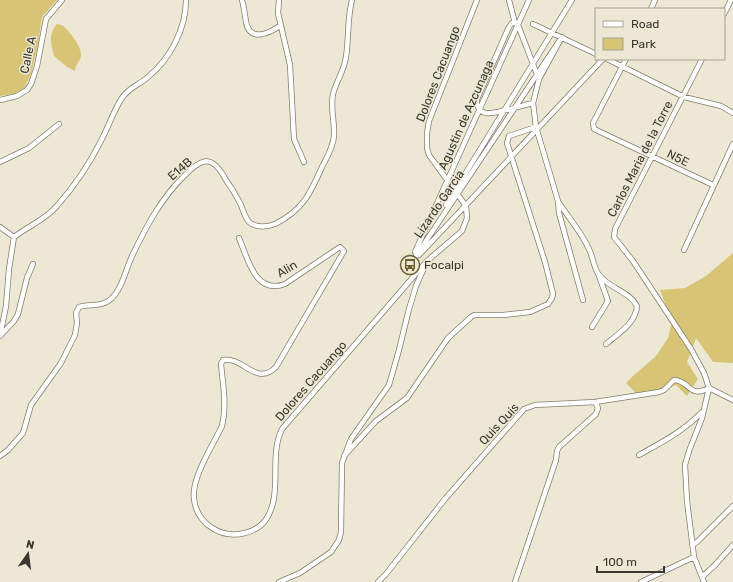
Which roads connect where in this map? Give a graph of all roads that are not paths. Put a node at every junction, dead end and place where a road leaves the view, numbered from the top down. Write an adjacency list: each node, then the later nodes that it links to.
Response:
1 (62, 0): 28 (street, Calle A)
2 (186, 0): 47 (street)
3 (242, 0): 16 (street)
4 (278, 0): 16 (street)
5 (352, 0): 65 (street, E14B)
6 (477, 0): 41 (street, Dolores Cacuango)
7 (509, 0): 14 (street)
8 (529, 0): 14 (street)
9 (572, 0): 17 (street, Lizardo Garcia)
10 (655, 0): 12 (street)
11 (731, 0): 13 (street)
12 (652, 8)
13 (725, 12)
14 (516, 24): 24 (street); 31 (street)
15 (533, 24): 17 (street)
16 (281, 25): 40 (street)
17 (552, 32): 18 (street); 24 (street, Lizardo Garcia)
18 (562, 37): 19 (street); 26 (street, Lizardo Garcia)
19 (595, 54)
20 (602, 60): 35 (street)
21 (609, 60): 25 (street)
22 (625, 60): 25 (street)
23 (702, 60): 27 (street, Carlos Maria de la Torre)
24 (533, 64): 26 (street); 32 (street, Lizardo Garcia)
25 (622, 66): 27 (street); 38 (street, N5E)
26 (538, 77): 29 (street, Lizardo Garcia); 30 (street, Lizardo Garcia)
27 (684, 96): 33 (street); 38 (street, Carlos Maria de la Torre)
28 (0, 100)
29 (533, 103): 30 (street); 35 (street, Lizardo Garcia)
30 (515, 107): 32 (street); 43 (street, Lizardo Garcia)
31 (480, 109): 32 (street); 41 (street, Agustin de Azcunaga)
32 (504, 110): 43 (street, Lizardo Garcia)
33 (733, 113)
34 (59, 124): 39 (street)
35 (536, 128): 37 (street); 37 (street); 44 (street, Lizardo Garcia)
36 (733, 144): 42 (street)
37 (512, 156): 45 (street); 66 (street)
38 (653, 157): 42 (street, N5E); 60 (street, Carlos Maria de la Torre)
39 (0, 162)
40 (304, 162)
41 (448, 180): 43 (street, Dolores Cacuango); 53 (street, Agustin de Azcunaga)
42 (713, 185): 50 (street)
43 (456, 192): 45 (street, Dolores Cacuango); 53 (street, Lizardo Garcia)
44 (558, 201): 54 (street); 55 (street, Lizardo Garcia)
45 (466, 205): 51 (street, Dolores Cacuango); 53 (street)
46 (0, 227): 47 (street)
47 (14, 237): 56 (street)
48 (239, 238): 49 (street, Alin)
49 (342, 249): 51 (street, Dolores Cacuango)
50 (684, 250)
51 (427, 261): 66 (street)
52 (33, 264): 58 (street)
53 (410, 265)
54 (598, 275): 57 (street); 59 (street)
55 (584, 300)
56 (1, 327): 58 (street)
57 (592, 327)
58 (0, 336)
59 (606, 344)
60 (709, 388): 61 (street); 62 (street, Quis Quis); 63 (street)
61 (733, 400)
62 (596, 402): 73 (street, Quis Quis); 74 (street)
63 (705, 408): 64 (street); 68 (street)
64 (639, 455)
65 (0, 456)
66 (344, 456): 72 (street)
67 (733, 506): 68 (street)
68 (692, 545): 70 (street)
69 (733, 545): 71 (street)
70 (694, 557): 71 (street); 75 (street)
71 (702, 577): 76 (street)
72 (280, 582)
73 (378, 582)
74 (515, 582)
75 (641, 582)
76 (704, 582)

